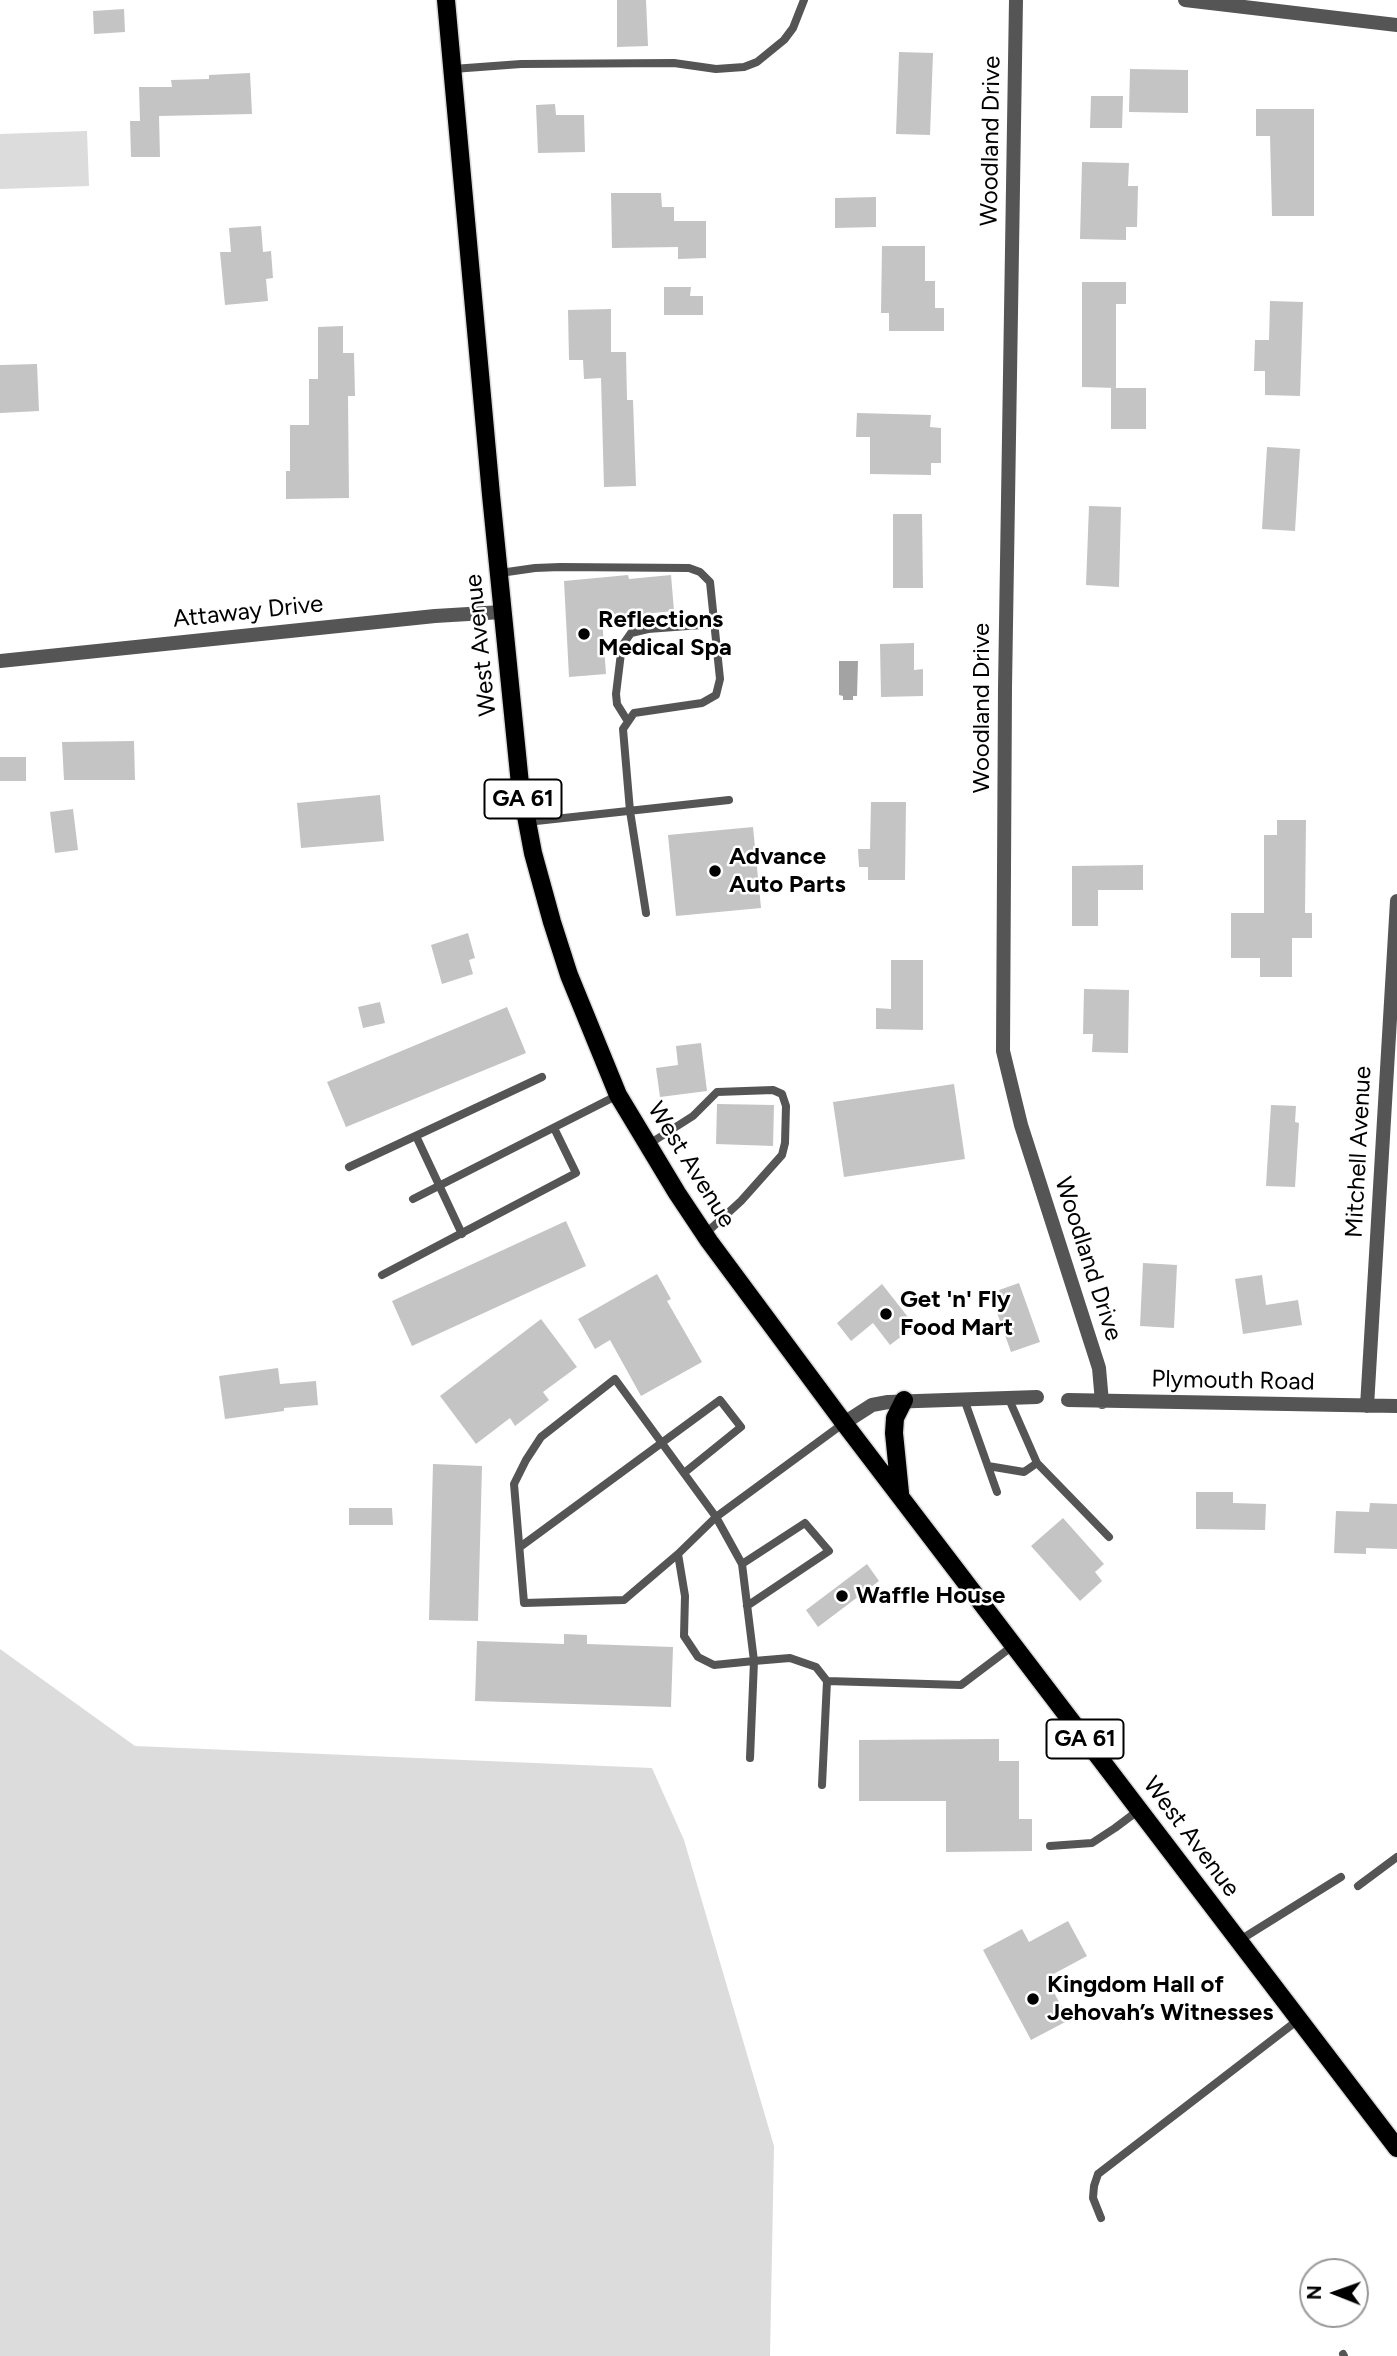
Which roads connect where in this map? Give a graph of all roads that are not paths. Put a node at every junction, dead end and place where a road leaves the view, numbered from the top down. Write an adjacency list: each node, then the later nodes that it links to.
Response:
1 (446, 0): 6 (main road, West Avenue / GA 61)
2 (804, 0): 6 (lane)
3 (1016, 0): 33 (street, Woodland Drive)
4 (1185, 0): 5 (street)
5 (1397, 25)
6 (452, 69): 7 (main road, West Avenue / GA 61)
7 (498, 574): 8 (main road, West Avenue / GA 61); 9 (lane)
8 (502, 612): 10 (street, Attaway Drive); 14 (main road, West Avenue / GA 61)
9 (714, 624): 11 (lane); 11 (lane)
10 (0, 662)
11 (627, 720): 13 (lane)
12 (729, 800): 13 (lane)
13 (631, 811): 14 (lane); 16 (lane)
14 (527, 822): 18 (main road, West Avenue / GA 61)
15 (1397, 901): 34 (street, Mitchell Avenue)
16 (646, 913)
17 (542, 1077): 20 (lane)
18 (618, 1095): 19 (lane); 21 (main road, West Avenue / GA 61)
19 (554, 1128): 23 (lane); 25 (lane)
20 (416, 1136): 22 (lane); 23 (lane)
21 (648, 1144): 26 (main road, West Avenue / GA 61); 26 (lane)
22 (349, 1167)
23 (440, 1186): 24 (lane); 25 (lane)
24 (414, 1199)
25 (462, 1234): 27 (lane)
26 (705, 1234): 36 (main road, West Avenue / GA 61)
27 (382, 1275)
28 (1008, 1397): 29 (street); 30 (street); 38 (lane)
29 (1037, 1397)
30 (964, 1399): 31 (street); 39 (lane)
31 (904, 1400): 36 (street); 42 (main road)
32 (1068, 1400): 33 (street, Plymouth Road)
33 (1102, 1402): 34 (street, Plymouth Road)
34 (1367, 1406): 35 (street, Plymouth Road)
35 (1397, 1406)
36 (844, 1423): 42 (main road, West Avenue / GA 61); 43 (lane)
37 (663, 1444): 40 (lane); 40 (lane); 45 (lane); 45 (lane)
38 (1037, 1463): 39 (lane); 44 (lane)
39 (988, 1466): 41 (lane)
40 (684, 1473): 43 (lane)
41 (997, 1492)
42 (901, 1496): 49 (main road, West Avenue / GA 61)
43 (716, 1517): 46 (lane); 47 (lane)
44 (1109, 1537)
45 (520, 1548): 46 (lane)
46 (678, 1554): 50 (lane)
47 (742, 1564): 48 (lane); 48 (lane)
48 (747, 1606): 50 (lane)
49 (1014, 1645): 51 (lane); 54 (main road, West Avenue / GA 61)
50 (754, 1661): 51 (lane); 52 (lane)
51 (827, 1681): 53 (lane)
52 (750, 1758)
53 (822, 1785)
54 (1139, 1810): 55 (lane); 59 (main road, West Avenue / GA 61)
55 (1050, 1846)
56 (1397, 1857): 58 (lane)
57 (1341, 1877): 59 (lane)
58 (1358, 1886)
59 (1239, 1941): 60 (main road, West Avenue / GA 61)
60 (1298, 2020): 61 (main road, West Avenue / GA 61); 62 (lane)
61 (1397, 2148)
62 (1101, 2218)

